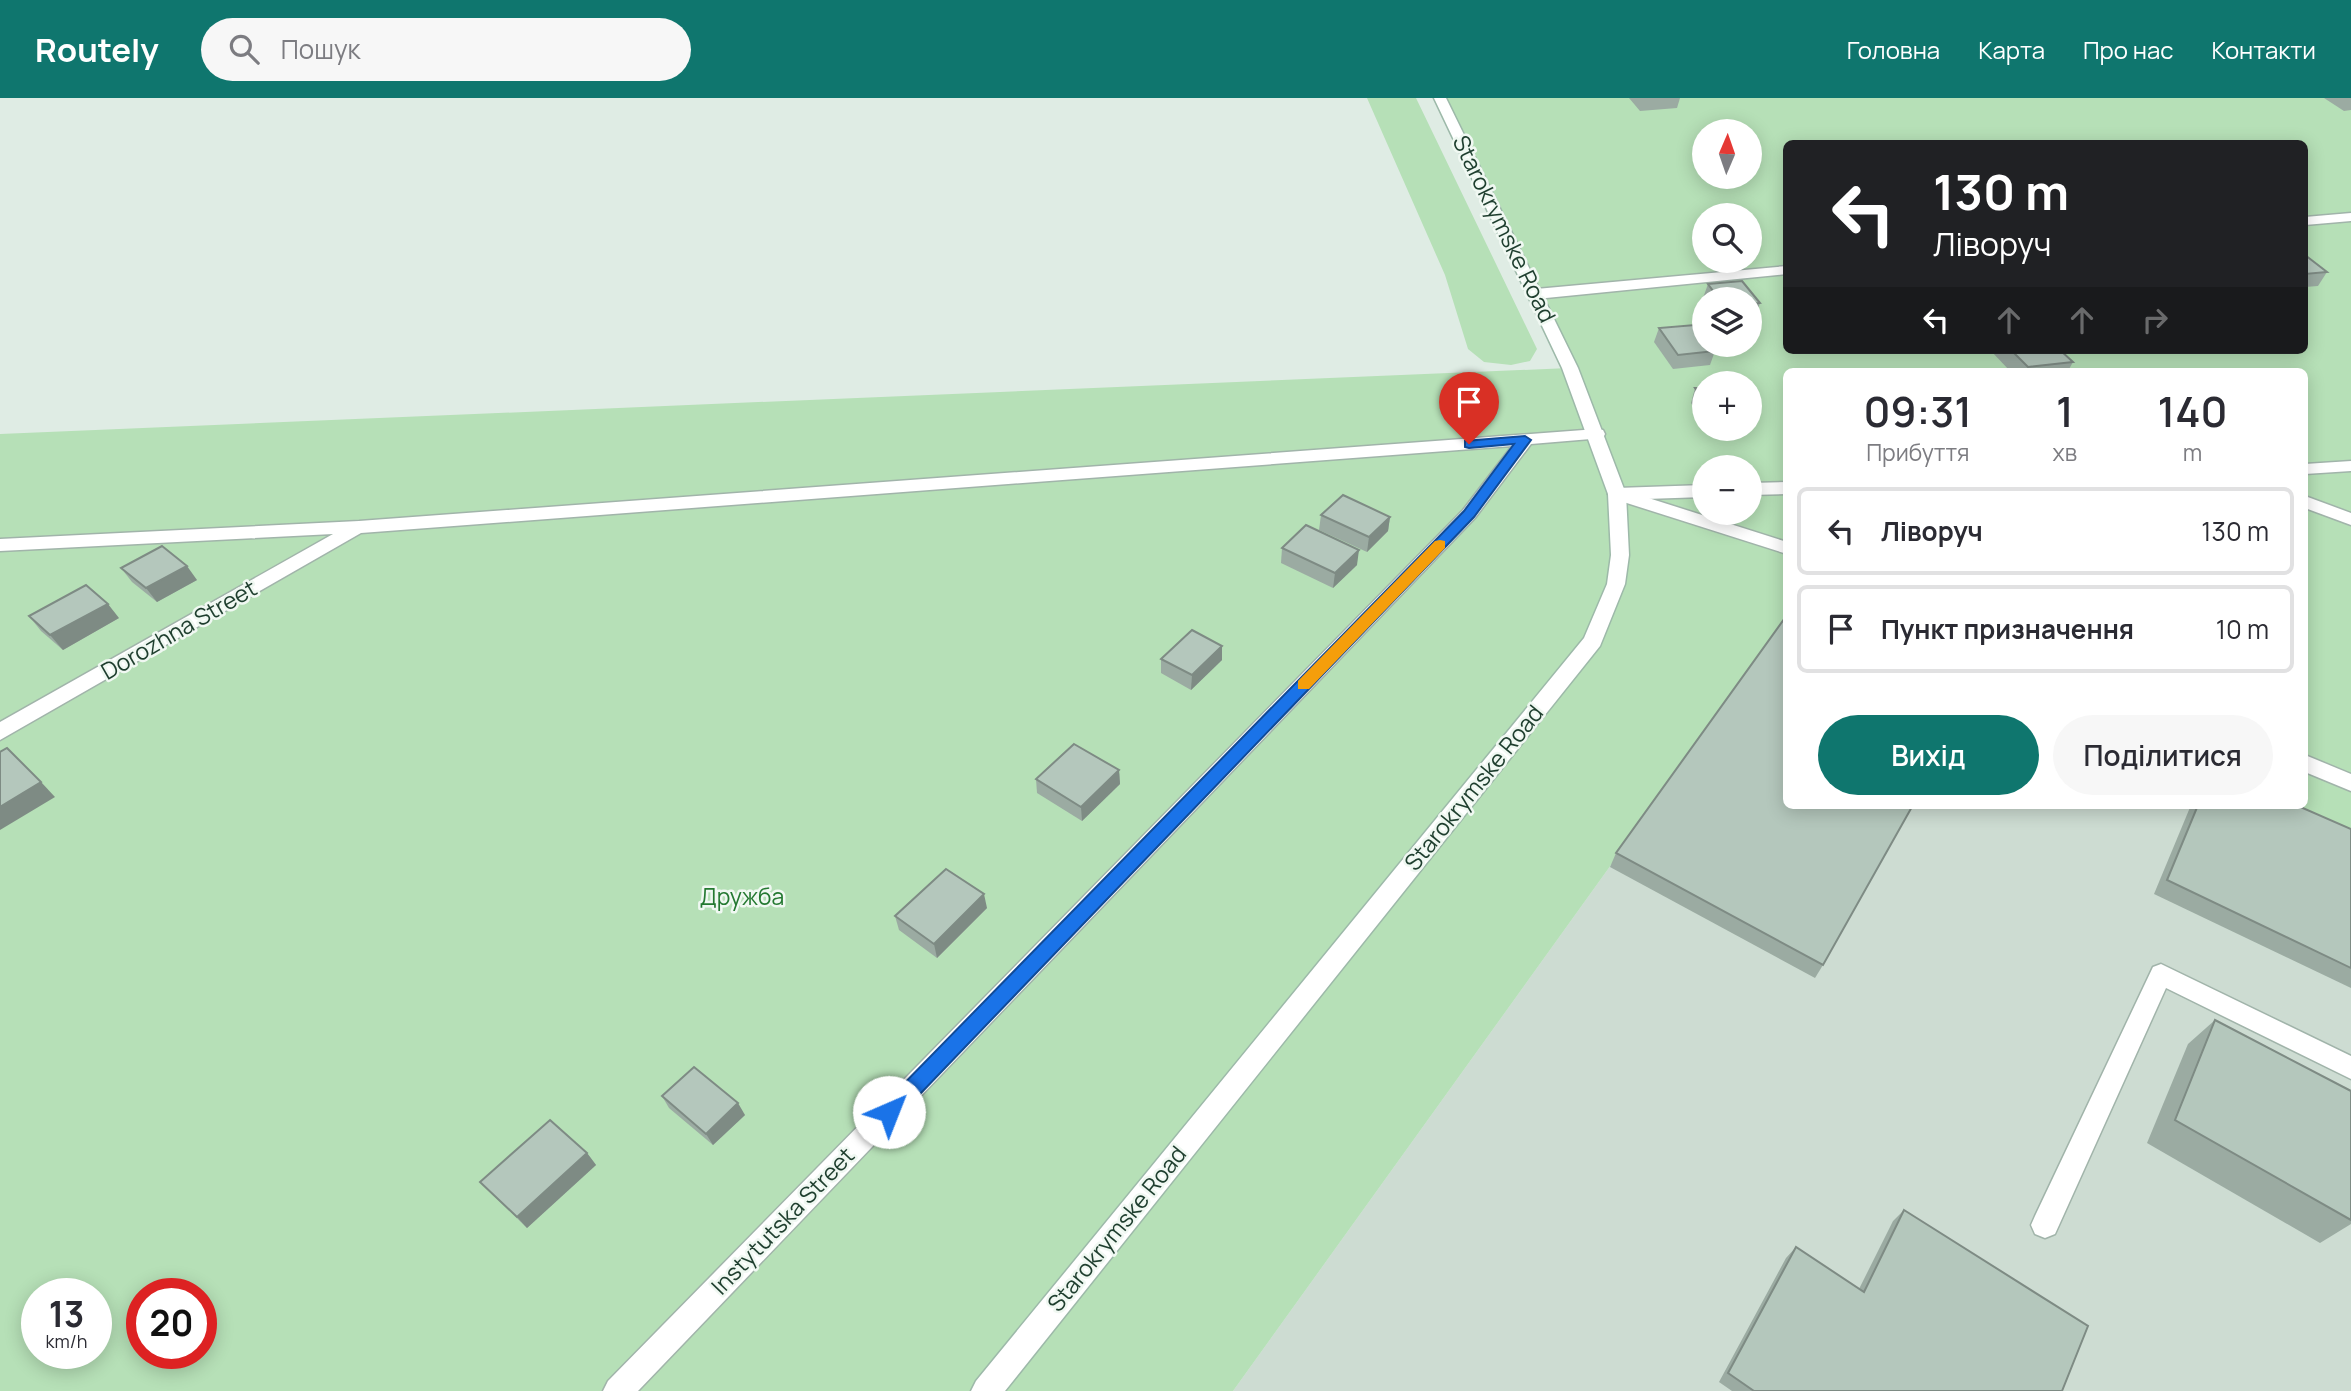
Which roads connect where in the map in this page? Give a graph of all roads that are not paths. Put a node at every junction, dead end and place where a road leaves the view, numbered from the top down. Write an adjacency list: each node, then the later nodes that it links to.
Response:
1 (1440, 98): 5 (street, Starokrymske Road)
2 (2351, 217): 3 (street)
3 (2308, 221)
4 (1783, 270): 5 (street)
5 (1536, 294): 6 (street, Starokrymske Road)
6 (1597, 434): 7 (street); 13 (street, Starokrymske Road)
7 (1525, 440): 16 (street); 24 (street, Instytutska Street)
8 (2351, 466): 9 (street)
9 (2308, 469)
10 (1783, 488): 11 (street)
11 (1762, 489)
12 (1692, 491): 13 (street)
13 (1617, 494): 18 (street); 25 (street, Starokrymske Road)
14 (2308, 503): 15 (street)
15 (2351, 519)
16 (359, 527): 17 (street); 19 (street, Dorozhna Street)
17 (0, 545)
18 (1783, 547)
19 (0, 732)
20 (2308, 764): 21 (street)
21 (2351, 783)
22 (2351, 1068): 23 (street)
23 (2045, 1225)
24 (618, 1391)
25 (986, 1391)

